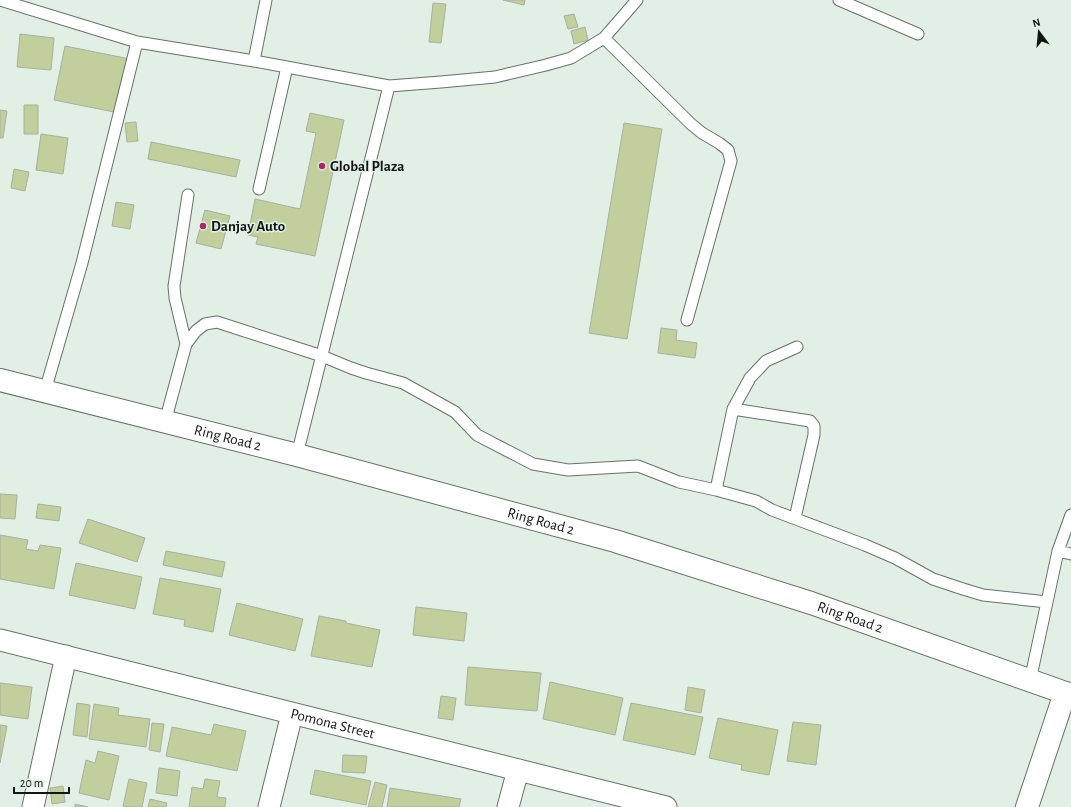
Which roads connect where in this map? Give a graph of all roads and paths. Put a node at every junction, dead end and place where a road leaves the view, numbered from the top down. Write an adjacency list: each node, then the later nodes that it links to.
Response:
1 (0, 0): 7 (lane)
2 (266, 0): 8 (lane)
3 (637, 0): 6 (lane)
4 (839, 0): 5 (lane)
5 (918, 34)
6 (604, 38): 10 (lane); 13 (lane)
7 (137, 42): 8 (lane); 18 (lane)
8 (254, 61): 9 (lane)
9 (287, 67): 10 (lane); 11 (lane)
10 (388, 86): 16 (lane)
11 (259, 190)
12 (188, 195): 14 (lane)
13 (687, 320)
14 (186, 344): 16 (lane); 20 (lane)
15 (797, 347): 19 (lane)
16 (322, 356): 21 (lane); 22 (lane)
17 (0, 380): 18 (main road, Ring Road 2)
18 (45, 391): 20 (main road, Ring Road 2)
19 (733, 409): 22 (lane); 24 (lane)
20 (165, 422): 21 (main road, Ring Road 2)
21 (297, 455): 30 (main road, Ring Road 2)
22 (716, 490): 24 (lane)
23 (1071, 516): 25 (lane)
24 (795, 518): 27 (lane)
25 (1058, 551): 26 (lane); 27 (lane)
26 (1071, 554)
27 (1048, 602): 30 (lane)
28 (0, 640): 29 (street, Pomona Street)
29 (66, 656): 32 (street, Pomona Street); 34 (street)
30 (1030, 680): 31 (main road, Ring Road 2)
31 (1068, 694): 38 (main road)
32 (292, 714): 33 (street, Pomona Street); 35 (street)
33 (518, 770): 36 (street); 37 (street, Pomona Street)
34 (33, 807)
35 (269, 807)
36 (508, 807)
37 (666, 807)
38 (1027, 807)

